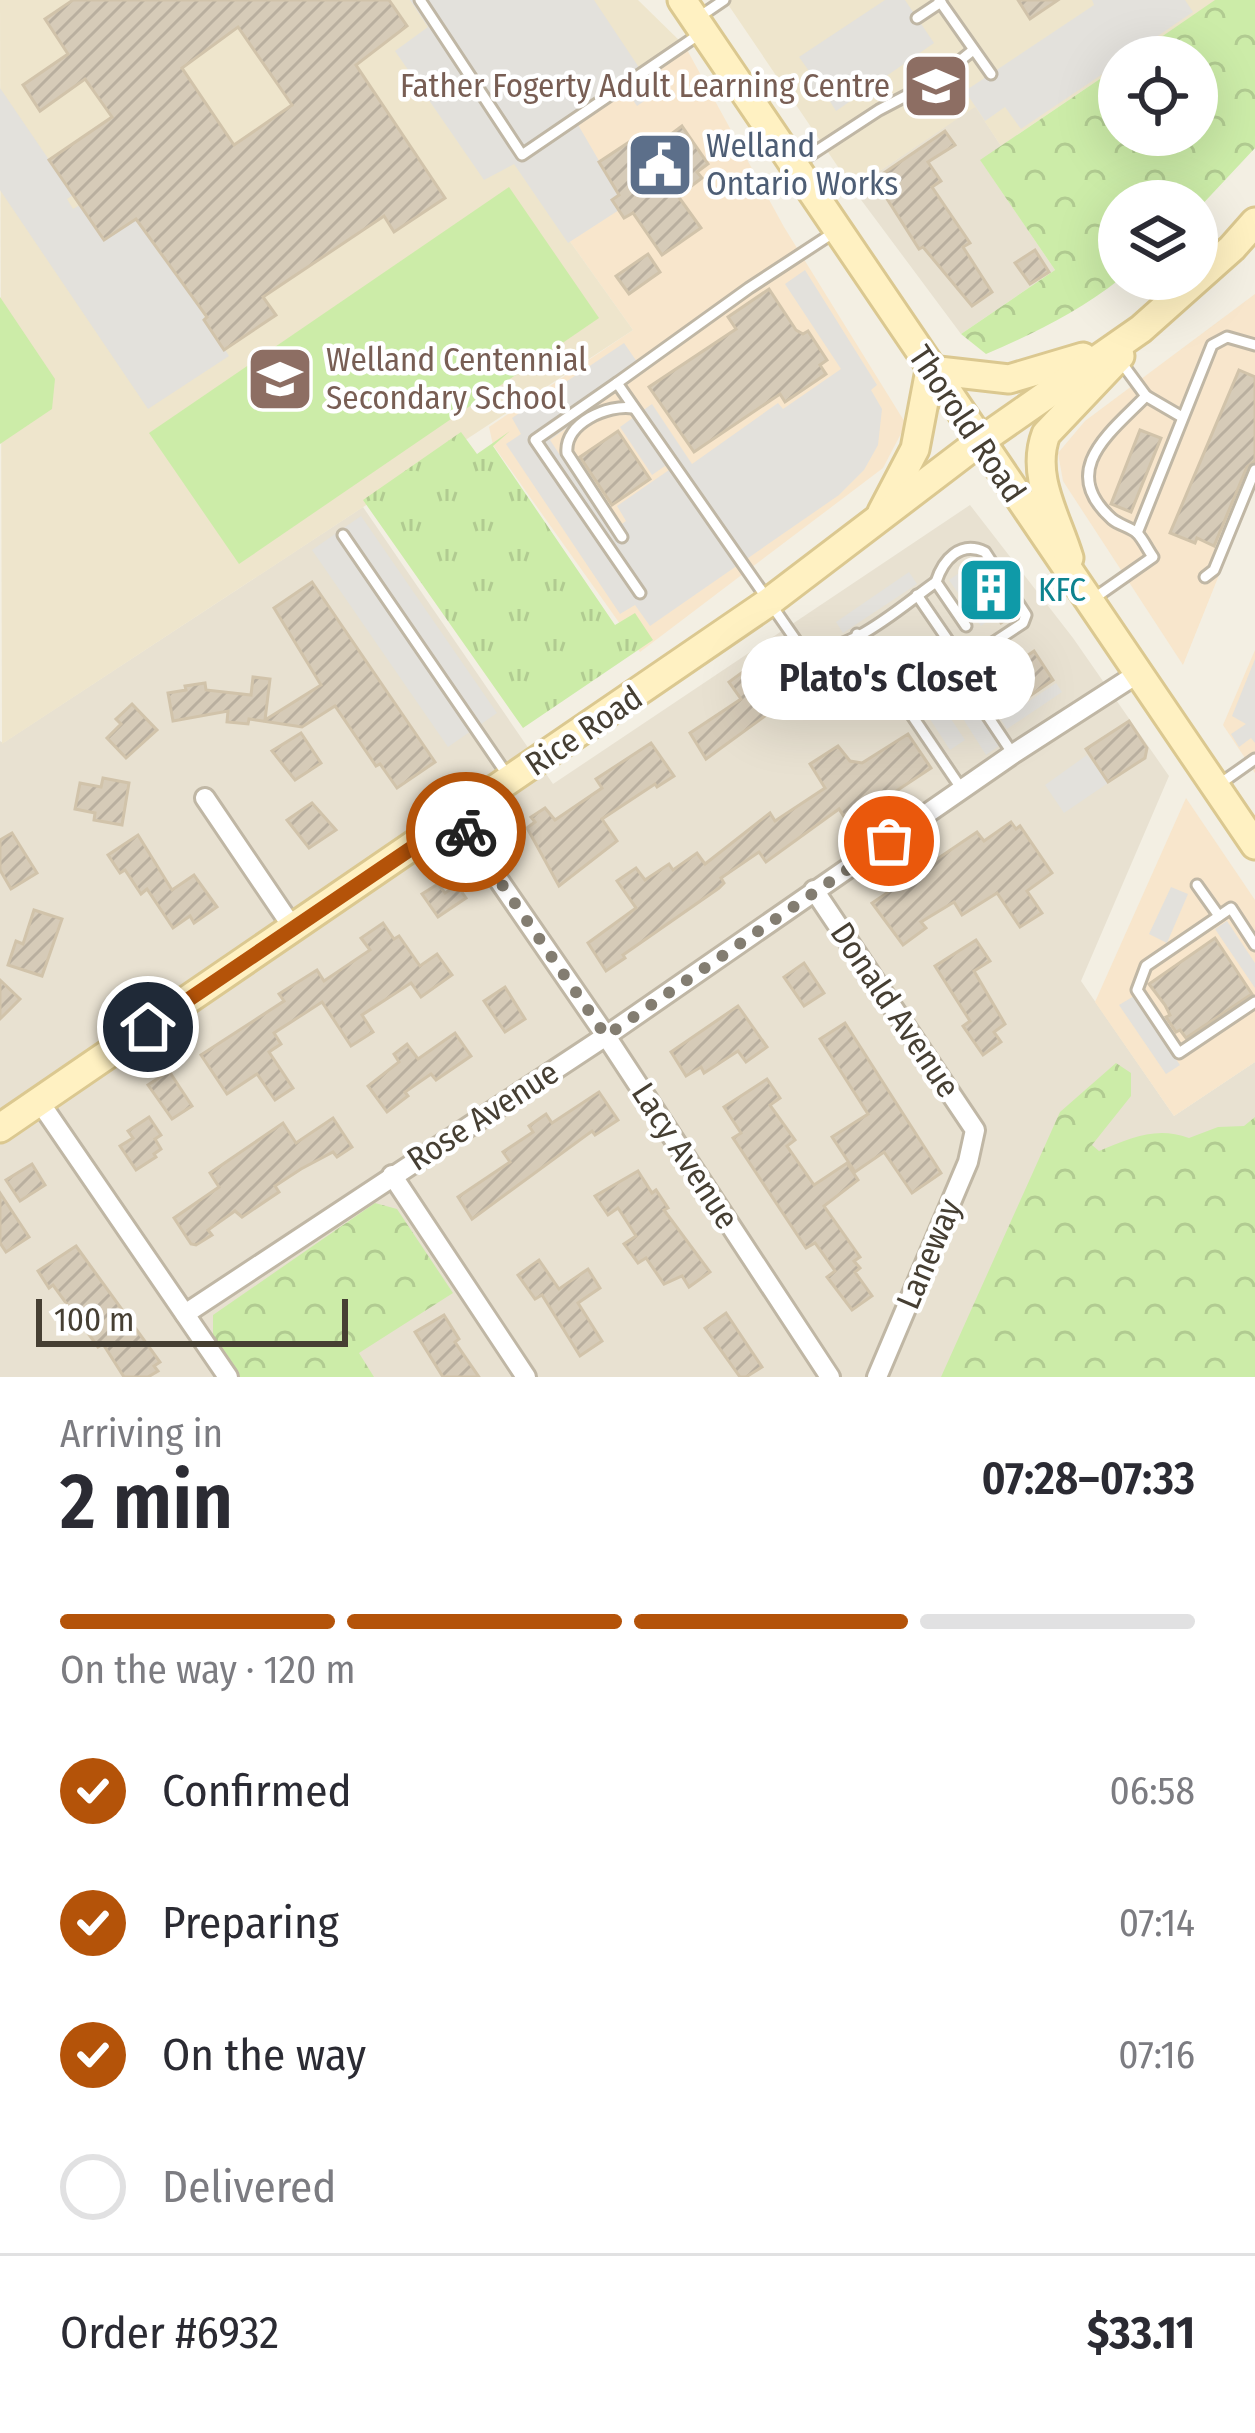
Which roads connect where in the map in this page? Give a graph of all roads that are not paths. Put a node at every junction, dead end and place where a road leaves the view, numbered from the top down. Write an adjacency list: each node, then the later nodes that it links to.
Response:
1 (419, 0): 4 (lane)
2 (724, 0): 4 (lane)
3 (940, 1): 5 (lane); 6 (lane)
4 (694, 17): 8 (main road, Thorold Road)
5 (917, 18)
6 (972, 51): 7 (lane); 8 (lane)
7 (991, 74)
8 (793, 166): 10 (main road, Thorold Road)
9 (1255, 222): 11 (main road)
10 (836, 231): 14 (main road, Thorold Road); 15 (lane)
11 (1141, 329): 13 (main road); 14 (main road); 19 (main road, Rice Road)
12 (1255, 345): 18 (lane)
13 (1118, 358): 16 (lane); 28 (main road)
14 (923, 360): 19 (main road, Thorold Road); 21 (main road)
15 (617, 383): 17 (lane); 27 (lane)
16 (1146, 396): 18 (lane); 22 (lane)
17 (633, 408): 24 (lane); 30 (lane)
18 (1182, 417): 22 (lane)
19 (979, 442): 21 (main road, Rice Road); 28 (main road, Thorold Road)
20 (1255, 470): 25 (lane)
21 (879, 518): 30 (main road, Rice Road)
22 (1137, 533): 28 (lane)
23 (343, 536): 37 (lane)
24 (622, 537)
25 (1205, 577)
26 (936, 582): 29 (lane); 29 (lane); 31 (lane)
27 (640, 593)
28 (1083, 594): 33 (main road, Thorold Road)
29 (917, 595): 32 (lane)
30 (769, 602): 32 (lane); 37 (main road, Rice Road)
31 (966, 626)
32 (857, 634): 39 (lane)
33 (1137, 674): 35 (street, Rose Avenue); 38 (main road, Thorold Road)
34 (973, 694): 35 (lane)
35 (1013, 754): 39 (street, Rose Avenue)
36 (1255, 759): 38 (lane)
37 (511, 781): 41 (main road, Rice Road)
38 (1216, 786): 42 (main road, Thorold Road)
39 (963, 791): 44 (street, Rose Avenue)
40 (205, 798): 46 (street)
41 (456, 818): 46 (main road, Rice Road); 49 (street, Lacy Avenue)
42 (1255, 845)
43 (1197, 885): 45 (lane)
44 (814, 890): 49 (street, Rose Avenue); 52 (street, Donald Avenue)
45 (1219, 916): 47 (lane); 48 (lane)
46 (292, 928): 50 (main road, Rice Road)
47 (1255, 945)
48 (1255, 1002)
49 (606, 1036): 53 (street, Rose Avenue); 57 (street, Lacy Avenue)
50 (39, 1101): 51 (main road, Rice Road); 54 (street)
51 (0, 1128)
52 (975, 1130): 58 (street, Laneway)
53 (392, 1175): 54 (street, Rose Avenue); 56 (street)
54 (185, 1314): 55 (street)
55 (228, 1377)
56 (526, 1377)
57 (830, 1377)
58 (877, 1377)

